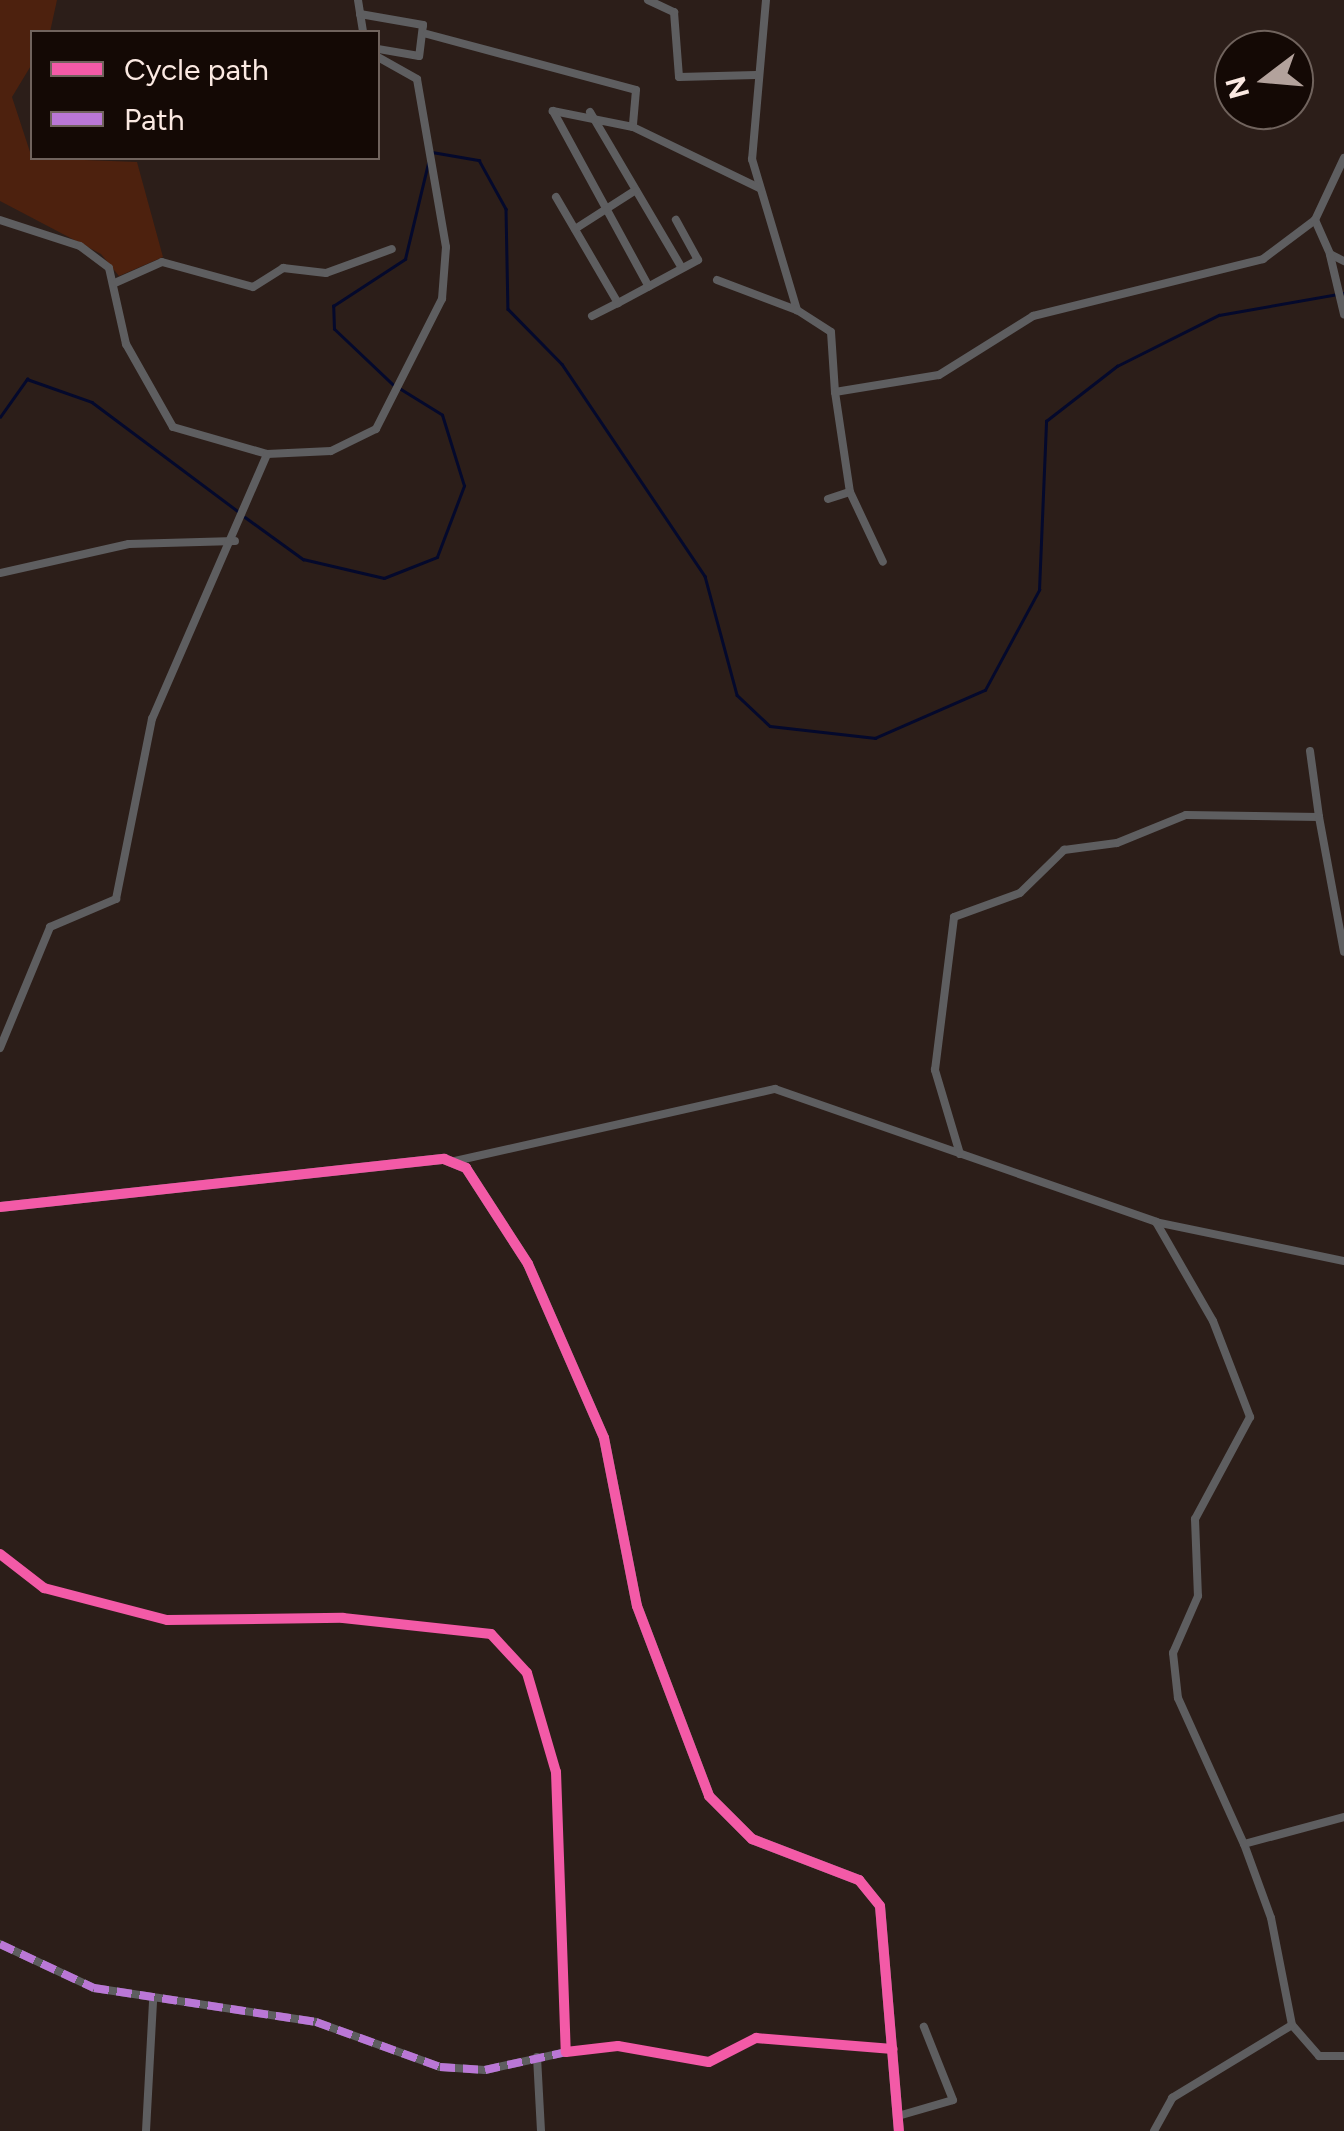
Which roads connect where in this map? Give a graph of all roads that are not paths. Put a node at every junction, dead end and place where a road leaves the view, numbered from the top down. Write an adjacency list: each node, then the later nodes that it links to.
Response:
1 (358, 0): 4 (street)
2 (648, 0): 9 (street)
3 (766, 0): 9 (street)
4 (360, 14): 5 (street); 7 (street)
5 (362, 30)
6 (427, 34): 11 (street)
7 (380, 49)
8 (380, 58): 33 (street)
9 (756, 75): 13 (street)
10 (590, 112): 11 (street); 14 (street); 16 (street)
11 (632, 127): 13 (street)
12 (1344, 158): 19 (street)
13 (758, 188): 29 (street)
14 (636, 190): 16 (street); 24 (street)
15 (556, 197): 20 (street)
16 (605, 210): 20 (street); 27 (street)
17 (0, 220): 26 (street)
18 (676, 220): 24 (street)
19 (1315, 220): 22 (street); 32 (street)
20 (575, 229): 28 (street)
21 (392, 248): 26 (street)
22 (1330, 254): 23 (street); 30 (street)
23 (1344, 261)
24 (682, 268): 27 (street)
25 (717, 280): 29 (street)
26 (117, 282): 33 (street)
27 (649, 286): 28 (street)
28 (618, 303): 31 (street)
29 (797, 310): 32 (street)
30 (1344, 314)
31 (592, 316)
32 (834, 392): 34 (street)
33 (267, 454): 36 (street)
34 (850, 492): 35 (street); 37 (street)
35 (828, 499)
36 (235, 541): 38 (street); 42 (street)
37 (883, 562)
38 (0, 573)
39 (1310, 751): 40 (street)
40 (1319, 816): 41 (street); 43 (street)
41 (1344, 952)
42 (0, 1048)
43 (960, 1154): 44 (street); 46 (street)
44 (455, 1161): 45 (street); 55 (street)
45 (0, 1207)
46 (1156, 1222): 47 (street); 50 (street)
47 (1344, 1261)
48 (0, 1554): 56 (street)
49 (1344, 1817): 50 (street)
50 (1244, 1844): 53 (street)
51 (0, 1944): 52 (street)
52 (152, 2000): 57 (street); 60 (street)
53 (1292, 2025): 58 (street); 63 (street)
54 (924, 2026): 59 (street)
55 (893, 2049): 56 (street); 59 (street)
56 (566, 2052): 57 (street)
57 (536, 2056): 61 (street)
58 (1344, 2056)
59 (898, 2116): 62 (street)
60 (146, 2131)
61 (541, 2131)
62 (899, 2131)
63 (1154, 2131)

